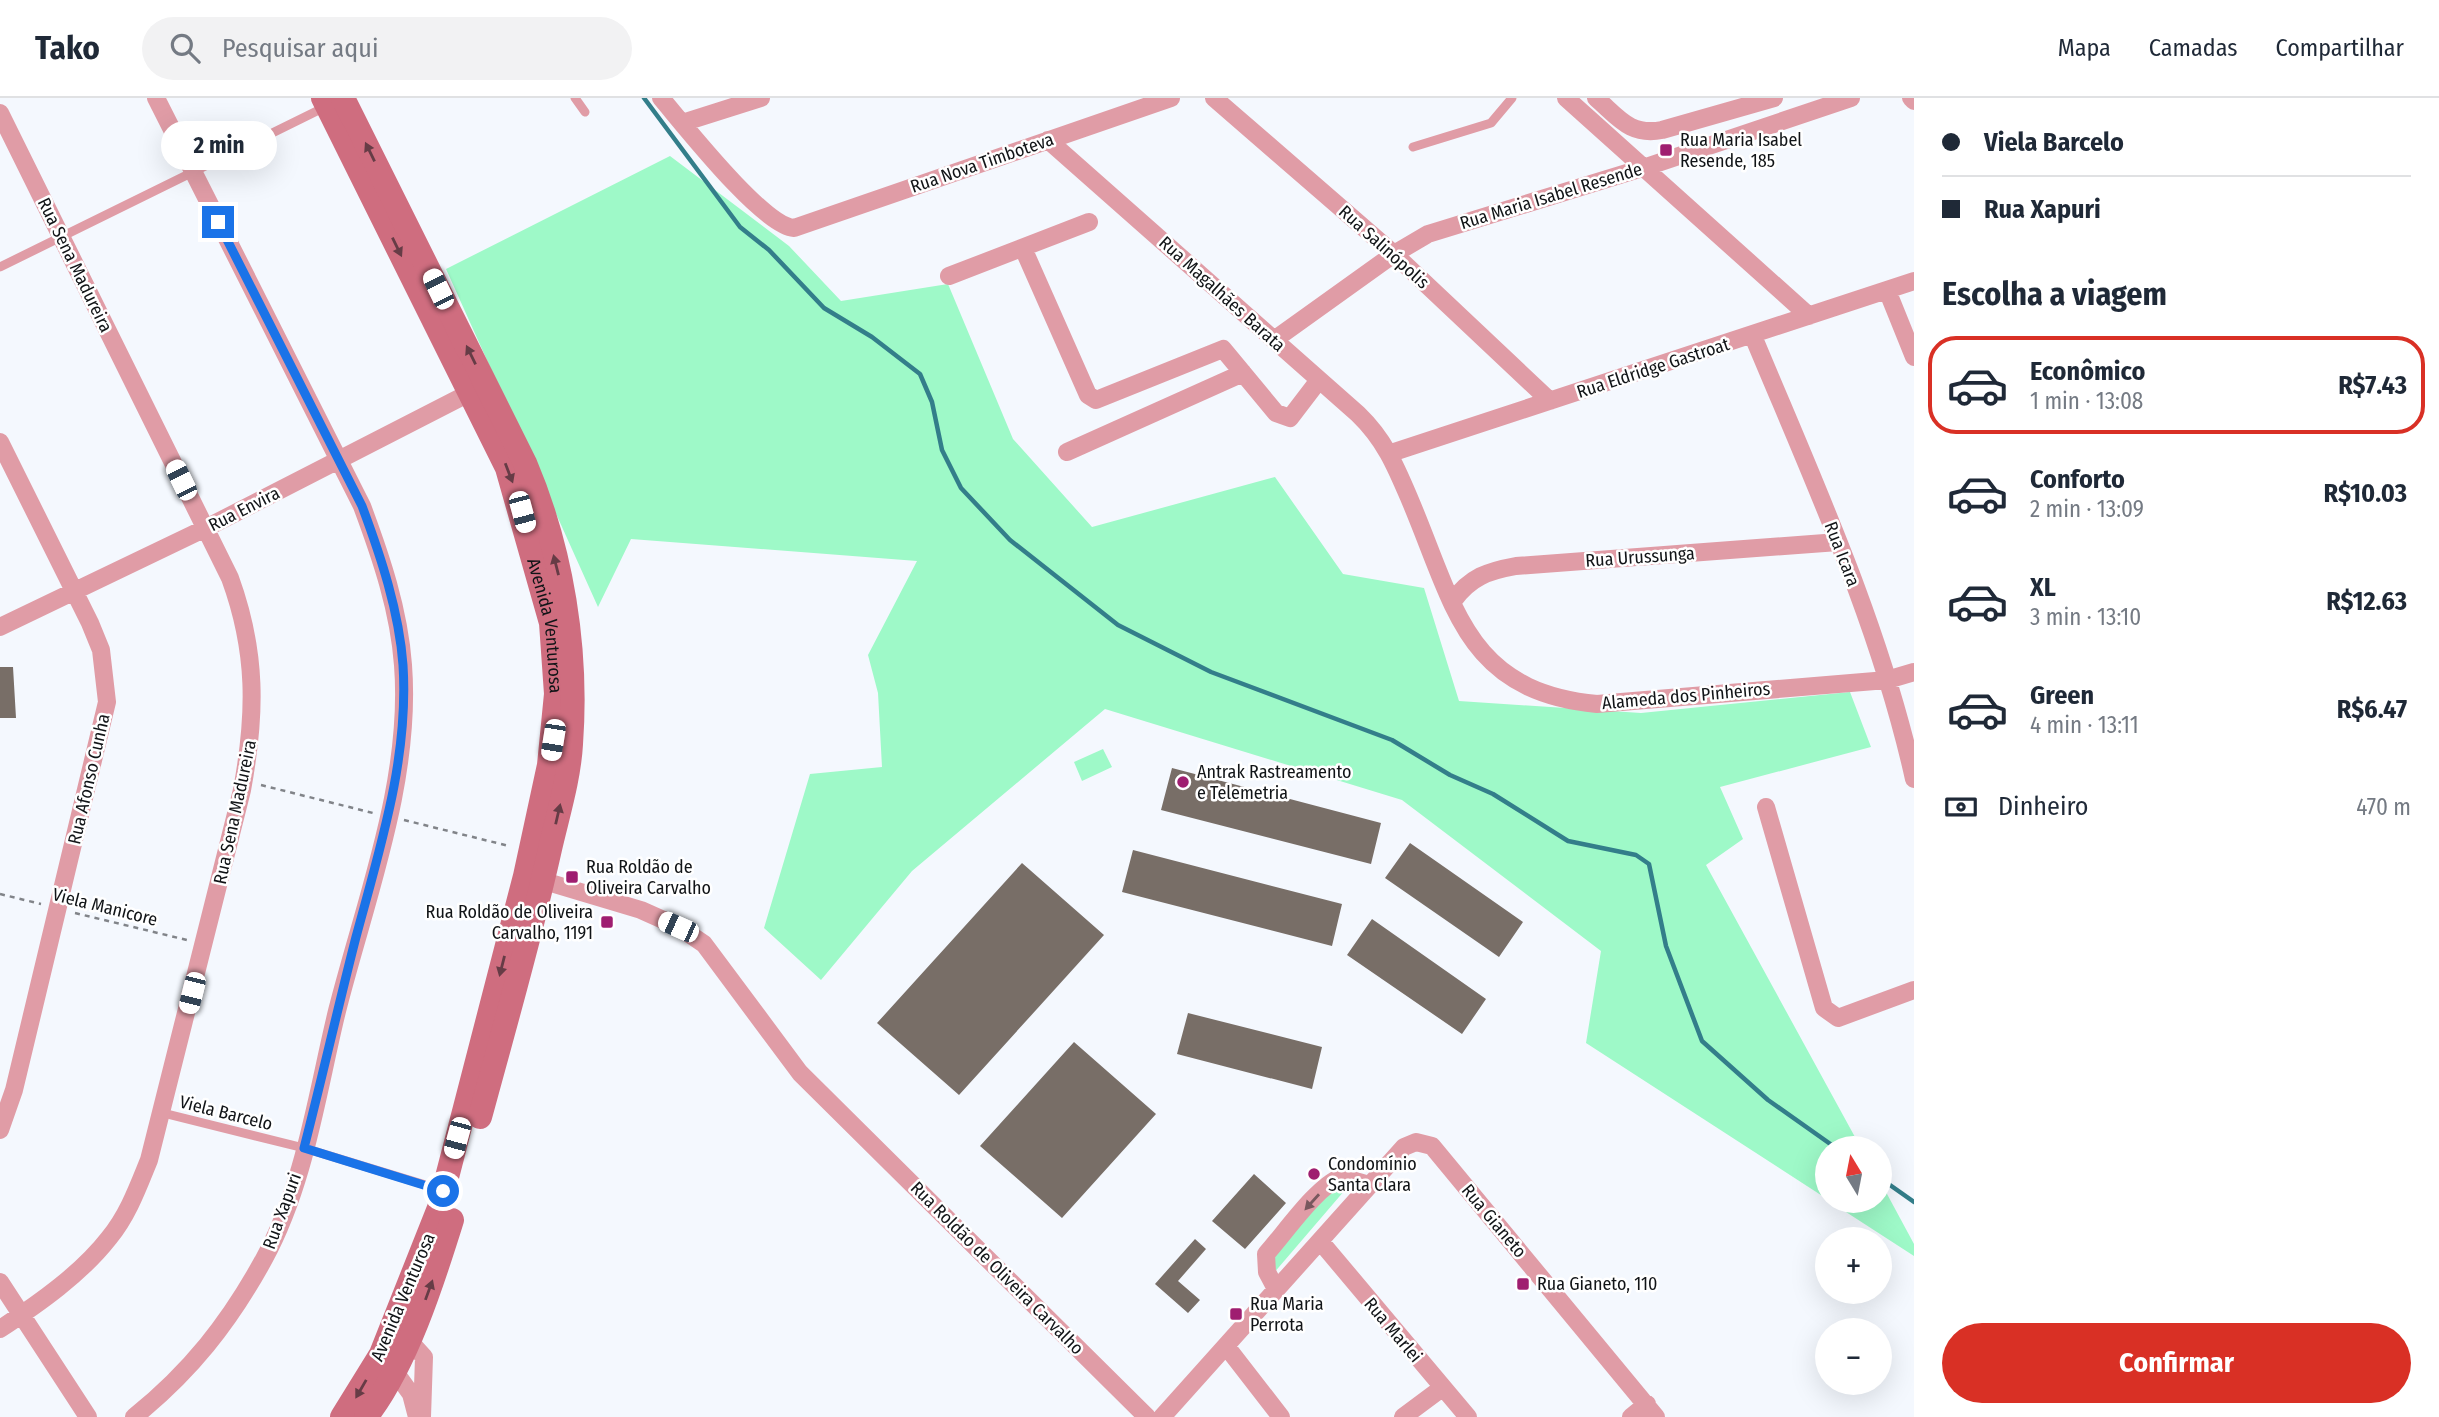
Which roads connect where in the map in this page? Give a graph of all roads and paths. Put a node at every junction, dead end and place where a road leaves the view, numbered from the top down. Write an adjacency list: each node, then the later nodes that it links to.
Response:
1 (156, 98): 20 (street, Rua Xapuri)
2 (575, 98): 14 (lane)
3 (661, 98): 16 (street)
4 (761, 98): 16 (street)
5 (1171, 98): 17 (street, Rua Nova Timboteva)
6 (1214, 98): 24 (street, Rua Salinópolis)
7 (1512, 98): 18 (lane)
8 (1566, 98): 19 (street)
9 (1596, 98): 10 (street)
10 (1774, 98)
11 (1852, 98): 13 (street, Rua Maria Isabel Resende)
12 (331, 101): 20 (lane); 35 (street, Avenida Venturosa)
13 (1802, 106): 19 (street, Rua Maria Isabel Resende)
14 (585, 112)
15 (0, 113): 22 (street, Rua Sena Madureira)
16 (682, 123): 17 (street, Rua Nova Timboteva)
17 (1048, 140): 31 (street, Rua Magalhães Barata)
18 (1413, 147)
19 (1646, 167): 24 (street, Rua Maria Isabel Resende); 29 (street)
20 (193, 174): 22 (lane); 40 (street, Rua Xapuri)
21 (1089, 222): 23 (street)
22 (60, 236): 25 (lane); 41 (street, Rua Sena Madureira)
23 (1023, 248): 26 (street); 33 (street)
24 (1394, 254): 31 (street, Rua Maria Isabel Resende); 36 (street, Rua Salinópolis)
25 (0, 267)
26 (949, 276)
27 (1914, 281): 28 (street, Rua Eldridge Gastroat)
28 (1887, 290): 29 (street, Rua Eldridge Gastroat); 32 (street)
29 (1809, 316): 30 (street, Rua Eldridge Gastroat)
30 (1753, 336): 36 (street, Rua Eldridge Gastroat); 42 (street, Rua Icara)
31 (1274, 340): 34 (street, Rua Magalhães Barata)
32 (1914, 358)
33 (1243, 373): 34 (street); 38 (street)
34 (1319, 380): 39 (street, Rua Magalhães Barata)
35 (478, 389): 40 (street, Rua Envira); 50 (street, Avenida Venturosa)
36 (1550, 401): 39 (street, Rua Eldridge Gastroat)
37 (0, 442): 43 (street, Rua Afonso Cunha)
38 (1067, 452)
39 (1391, 453): 44 (street, Alameda dos Pinheiros)
40 (339, 461): 41 (street, Rua Envira); 57 (street, Rua Xapuri)
41 (206, 528): 43 (street, Rua Envira); 53 (street, Rua Sena Madureira)
42 (1838, 542): 44 (street, Rua Urussunga); 47 (street, Rua Icara)
43 (77, 592): 45 (street, Rua Envira); 52 (street, Rua Afonso Cunha)
44 (1453, 601): 47 (street, Alameda dos Pinheiros)
45 (0, 627)
46 (1914, 672): 47 (street, Alameda dos Pinheiros)
47 (1887, 680): 48 (street, Rua Icara)
48 (1914, 779)
49 (1766, 807): 54 (street)
50 (534, 878): 59 (street, Avenida Venturosa, one-way to 59); 65 (street, Avenida Venturosa, one-way to 50); 76 (street, Rua Roldão de Oliveira Carvalho)
51 (0, 894): 52 (path, Viela Manicore)
52 (58, 908): 53 (path, Viela Manicore); 56 (street, Rua Afonso Cunha)
53 (204, 945): 55 (street, Rua Sena Madureira)
54 (1914, 990)
55 (163, 1113): 57 (lane, Viela Barcelo); 63 (street, Rua Sena Madureira)
56 (0, 1130)
57 (304, 1148): 59 (lane, Viela Barcelo); 71 (street, Rua Xapuri)
58 (1369, 1185): 60 (street); 62 (street, one-way to 62); 69 (street, Rua Gianeto)
59 (443, 1191): 65 (street, Avenida Venturosa)
60 (1320, 1241): 62 (street); 68 (street, Rua Marlei)
61 (0, 1282): 63 (street)
62 (1276, 1289): 66 (street)
63 (22, 1315): 64 (street, Rua Sena Madureira); 70 (street)
64 (0, 1329)
65 (400, 1333): 67 (street, Avenida Venturosa); 75 (street)
66 (1226, 1346): 77 (street); 78 (street)
67 (387, 1362): 72 (street, Avenida Venturosa, one-way to 72); 73 (street, Avenida Venturosa); 74 (street)
68 (1442, 1388): 79 (street); 80 (street, Rua Marlei)
69 (1651, 1411): 81 (street)
70 (88, 1417)
71 (134, 1417)
72 (342, 1417)
73 (366, 1417)
74 (417, 1417)
75 (422, 1417)
76 (1147, 1417)
77 (1162, 1417)
78 (1281, 1417)
79 (1403, 1417)
80 (1468, 1417)
81 (1631, 1417)

